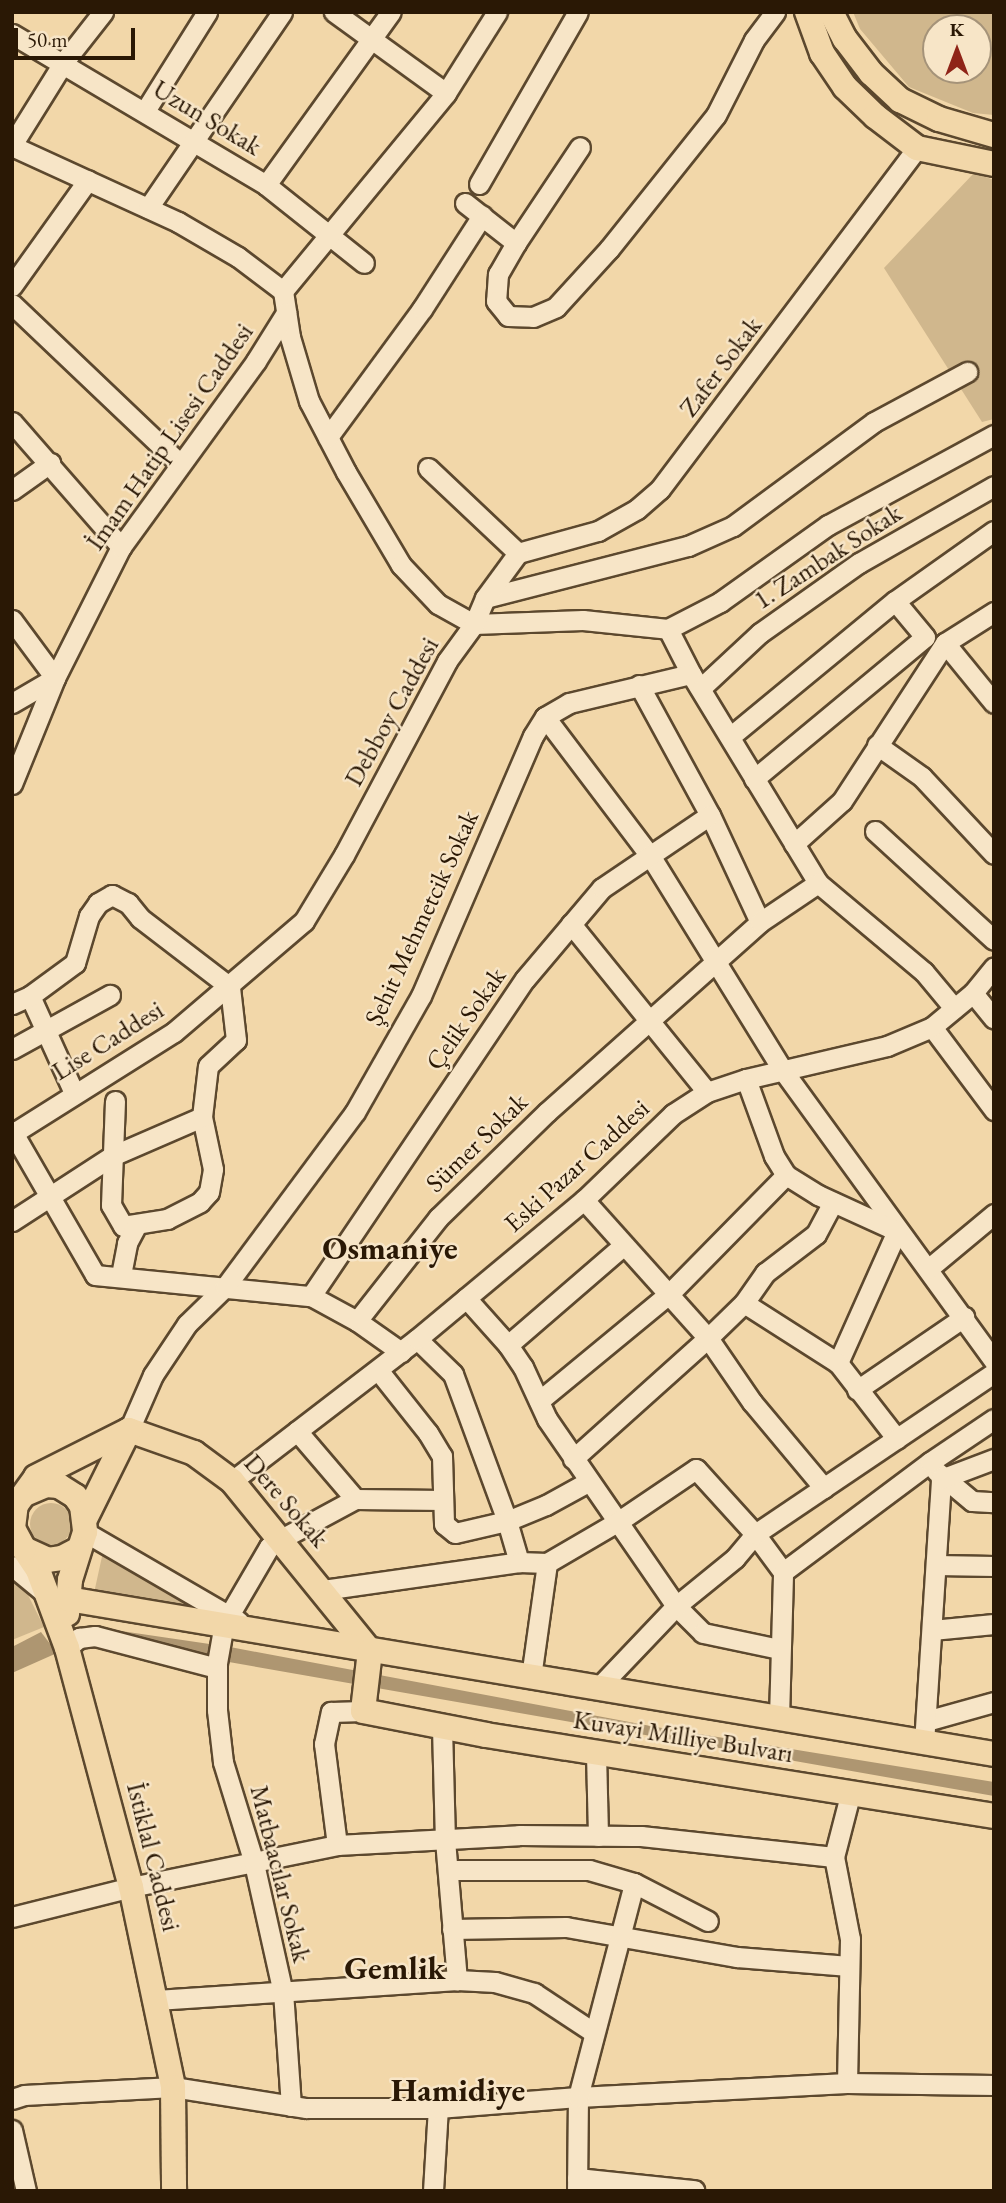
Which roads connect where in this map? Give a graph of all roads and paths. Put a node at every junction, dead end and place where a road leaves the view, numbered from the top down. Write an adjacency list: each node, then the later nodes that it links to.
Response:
1 (103, 12): 13 (street)
2 (207, 12): 15 (street)
3 (282, 12): 17 (street)
4 (334, 12): 12 (street)
5 (391, 12): 12 (street)
6 (497, 12): 14 (street)
7 (578, 12): 23 (street)
8 (775, 12): 29 (street)
9 (807, 12): 20 (main road)
10 (831, 12): 16 (main road)
11 (12, 34): 13 (street, Uzun Sokak)
12 (374, 40): 14 (street); 24 (street)
13 (63, 63): 15 (street, Uzun Sokak); 18 (street)
14 (446, 93): 28 (street)
15 (145, 111): 17 (street, Uzun Sokak)
16 (994, 135)
17 (194, 140): 24 (street, Uzun Sokak); 26 (street)
18 (12, 145): 22 (street)
19 (580, 147): 29 (street)
20 (917, 148): 21 (main road); 46 (street, Zafer Sokak)
21 (994, 164)
22 (88, 180): 26 (street); 31 (street)
23 (479, 184)
24 (266, 185): 28 (street, Uzun Sokak)
25 (464, 203): 27 (street)
26 (148, 208): 32 (street)
27 (482, 216): 29 (street); 38 (street)
28 (329, 236): 30 (street, Uzun Sokak); 32 (street)
29 (516, 243)
30 (364, 263)
31 (12, 286)
32 (283, 291): 34 (street)
33 (12, 304): 40 (street)
34 (286, 313): 38 (street); 40 (street, İmam Hatip Lisesi Caddesi)
35 (967, 373): 47 (street)
36 (12, 422): 39 (street)
37 (994, 435): 52 (street)
38 (328, 437): 51 (street)
39 (50, 463): 43 (street); 45 (street)
40 (180, 464): 45 (street, İmam Hatip Lisesi Caddesi)
41 (428, 468): 46 (street)
42 (994, 486): 55 (street, 1. Zambak Sokak)
43 (12, 490)
44 (994, 531): 48 (street)
45 (121, 547): 54 (street, İmam Hatip Lisesi Caddesi)
46 (518, 554): 47 (street, Debboy Caddesi)
47 (485, 598): 51 (street, Debboy Caddesi)
48 (895, 601): 60 (street); 62 (street)
49 (994, 612): 53 (street)
50 (12, 620): 54 (street)
51 (474, 624): 52 (street); 75 (street, Debboy Caddesi)
52 (668, 629): 55 (street)
53 (945, 643): 57 (street); 61 (street)
54 (55, 678): 58 (street); 63 (street, İmam Hatip Lisesi Caddesi)
55 (696, 681): 56 (street); 60 (street)
56 (639, 685): 59 (street); 64 (street)
57 (994, 703)
58 (12, 704)
59 (545, 717): 68 (street); 105 (street, Şehit Mehmetcik Sokak)
60 (731, 736): 62 (street)
61 (877, 745): 66 (street); 67 (street)
62 (754, 779): 66 (street)
63 (12, 784)
64 (710, 815): 68 (street, Çelik Sokak); 70 (street)
65 (875, 831): 72 (street)
66 (794, 844): 69 (street)
67 (994, 854)
68 (651, 857): 71 (street, Çelik Sokak); 73 (street)
69 (818, 883): 70 (street, Sümer Sokak); 79 (street)
70 (760, 922): 73 (street, Sümer Sokak)
71 (571, 925): 80 (street); 107 (street, Çelik Sokak)
72 (994, 940)
73 (716, 962): 80 (street, Sümer Sokak); 85 (street)
74 (994, 967): 76 (street, Eski Pazar Caddesi)
75 (230, 987): 78 (street); 88 (street, Lise Caddesi); 91 (street)
76 (973, 993): 79 (street, Eski Pazar Caddesi); 81 (street)
77 (110, 995): 83 (street)
78 (21, 1000): 83 (street)
79 (954, 1008): 82 (street, Eski Pazar Caddesi)
80 (650, 1018): 87 (street); 111 (street, Sümer Sokak)
81 (994, 1019)
82 (932, 1027): 85 (street, Eski Pazar Caddesi); 90 (street)
83 (45, 1030): 84 (street); 88 (street)
84 (12, 1049)
85 (784, 1072): 86 (street, Eski Pazar Caddesi); 101 (street)
86 (746, 1079): 87 (street, Eski Pazar Caddesi); 94 (street)
87 (707, 1092): 96 (street, Eski Pazar Caddesi)
88 (74, 1093): 92 (street, Lise Caddesi)
89 (115, 1101): 93 (street)
90 (994, 1110)
91 (202, 1117): 93 (street); 100 (street)
92 (13, 1133): 95 (street)
93 (112, 1156): 95 (street); 100 (street)
94 (786, 1175): 97 (street); 106 (street)
95 (49, 1199): 99 (street); 104 (street)
96 (584, 1200): 102 (street); 108 (street, Eski Pazar Caddesi)
97 (833, 1202): 101 (street); 109 (street)
98 (994, 1214): 103 (street)
99 (12, 1221)
100 (137, 1224): 104 (street)
101 (897, 1231): 103 (street); 117 (street)
102 (624, 1245): 106 (street); 114 (street)
103 (928, 1269): 110 (street)
104 (121, 1275): 105 (street)
105 (225, 1287): 107 (street); 123 (street, Şehit Mehmetcik Sokak)
106 (669, 1294): 112 (street); 121 (street)
107 (311, 1296): 111 (street)
108 (466, 1298): 113 (street, Eski Pazar Caddesi); 114 (street)
109 (744, 1303): 112 (street); 117 (street)
110 (964, 1317): 116 (street); 120 (street)
111 (357, 1321): 115 (street)
112 (708, 1338): 126 (street); 132 (street)
113 (417, 1339): 115 (street, Eski Pazar Caddesi); 137 (street)
114 (508, 1345): 121 (street)
115 (401, 1352): 118 (street, Eski Pazar Caddesi)
116 (994, 1361)
117 (838, 1363): 120 (street)
118 (378, 1370): 124 (street, Eski Pazar Caddesi); 134 (street)
119 (994, 1373): 125 (street)
120 (857, 1390): 125 (street)
121 (539, 1401): 126 (street)
122 (994, 1419): 128 (street)
123 (129, 1430): 130 (main road, Dere Sokak); 136 (main road); 139 (main road)
124 (297, 1431): 130 (street, Eski Pazar Caddesi); 133 (street)
125 (897, 1439): 132 (street)
126 (573, 1459): 131 (street)
127 (994, 1459): 129 (street)
128 (930, 1462): 129 (street); 147 (street)
129 (942, 1479): 135 (street); 145 (street)
130 (232, 1480): 141 (main road, Dere Sokak)
131 (588, 1482): 137 (street); 138 (street)
132 (824, 1488): 140 (street)
133 (355, 1499): 134 (street); 141 (street)
134 (443, 1500): 137 (street)
135 (994, 1502)
136 (13, 1506): 139 (main road); 142 (main road)
137 (507, 1521): 143 (street)
138 (620, 1521): 140 (street); 144 (street); 149 (street)
139 (83, 1534): 142 (main road); 150 (main road); 153 (street)
140 (755, 1534): 147 (street); 149 (street)
141 (281, 1539): 148 (main road, Dere Sokak); 153 (street)
142 (17, 1549): 150 (main road, İstiklal Caddesi)
143 (519, 1562): 144 (street); 148 (street)
144 (547, 1563): 156 (street)
145 (936, 1564): 146 (street); 152 (street)
146 (994, 1566)
147 (783, 1572): 154 (street)
148 (323, 1590): 155 (main road, Dere Sokak)
149 (676, 1606): 154 (street); 157 (street)
150 (62, 1622): 153 (main road, Kuvayi Milliye Bulvarı); 153 (street); 174 (main road, İstiklal Caddesi)
151 (994, 1624): 152 (street)
152 (932, 1630): 162 (street)
153 (226, 1639): 155 (main road, Kuvayi Milliye Bulvarı); 171 (street, Matbaacılar Sokak)
154 (779, 1649): 160 (street)
155 (369, 1660): 156 (main road, Kuvayi Milliye Bulvarı); 159 (main road)
156 (531, 1676): 157 (main road, Kuvayi Milliye Bulvarı)
157 (598, 1688): 160 (main road, Kuvayi Milliye Bulvarı)
158 (994, 1702): 162 (street)
159 (363, 1703): 161 (main road, Kuvayi Milliye Bulvarı); 169 (street)
160 (779, 1718): 162 (main road, Kuvayi Milliye Bulvarı)
161 (442, 1727): 163 (main road, Kuvayi Milliye Bulvarı); 168 (street)
162 (925, 1732): 164 (main road, Kuvayi Milliye Bulvarı)
163 (596, 1753): 165 (main road, Kuvayi Milliye Bulvarı); 167 (street)
164 (994, 1754)
165 (850, 1795): 166 (main road, Kuvayi Milliye Bulvarı); 170 (street)
166 (994, 1816)
167 (598, 1836): 168 (street); 170 (street)
168 (445, 1840): 169 (street); 172 (street)
169 (337, 1844): 171 (street)
170 (834, 1857): 179 (street)
171 (254, 1863): 174 (street); 181 (street, Matbaacılar Sokak)
172 (448, 1870): 173 (street); 177 (street)
173 (634, 1883): 176 (street); 178 (street)
174 (131, 1886): 175 (street); 182 (main road, İstiklal Caddesi)
175 (12, 1917)
176 (708, 1921)
177 (452, 1929): 178 (street); 180 (street)
178 (618, 1935): 179 (street); 183 (street)
179 (849, 1966): 184 (street)
180 (457, 1980): 181 (street); 183 (street)
181 (283, 1993): 182 (street); 189 (street, Matbaacılar Sokak)
182 (156, 2000): 186 (main road, İstiklal Caddesi)
183 (593, 2032): 187 (street)
184 (847, 2083): 185 (street); 187 (street)
185 (994, 2085)
186 (173, 2087): 188 (street); 189 (street); 195 (main road, İstiklal Caddesi)
187 (579, 2097): 190 (street); 192 (street)
188 (12, 2099)
189 (291, 2106): 190 (street)
190 (438, 2108): 196 (street)
191 (12, 2130): 194 (street)
192 (577, 2185): 193 (street)
193 (694, 2190)
194 (26, 2191)
195 (174, 2191)
196 (433, 2191)

